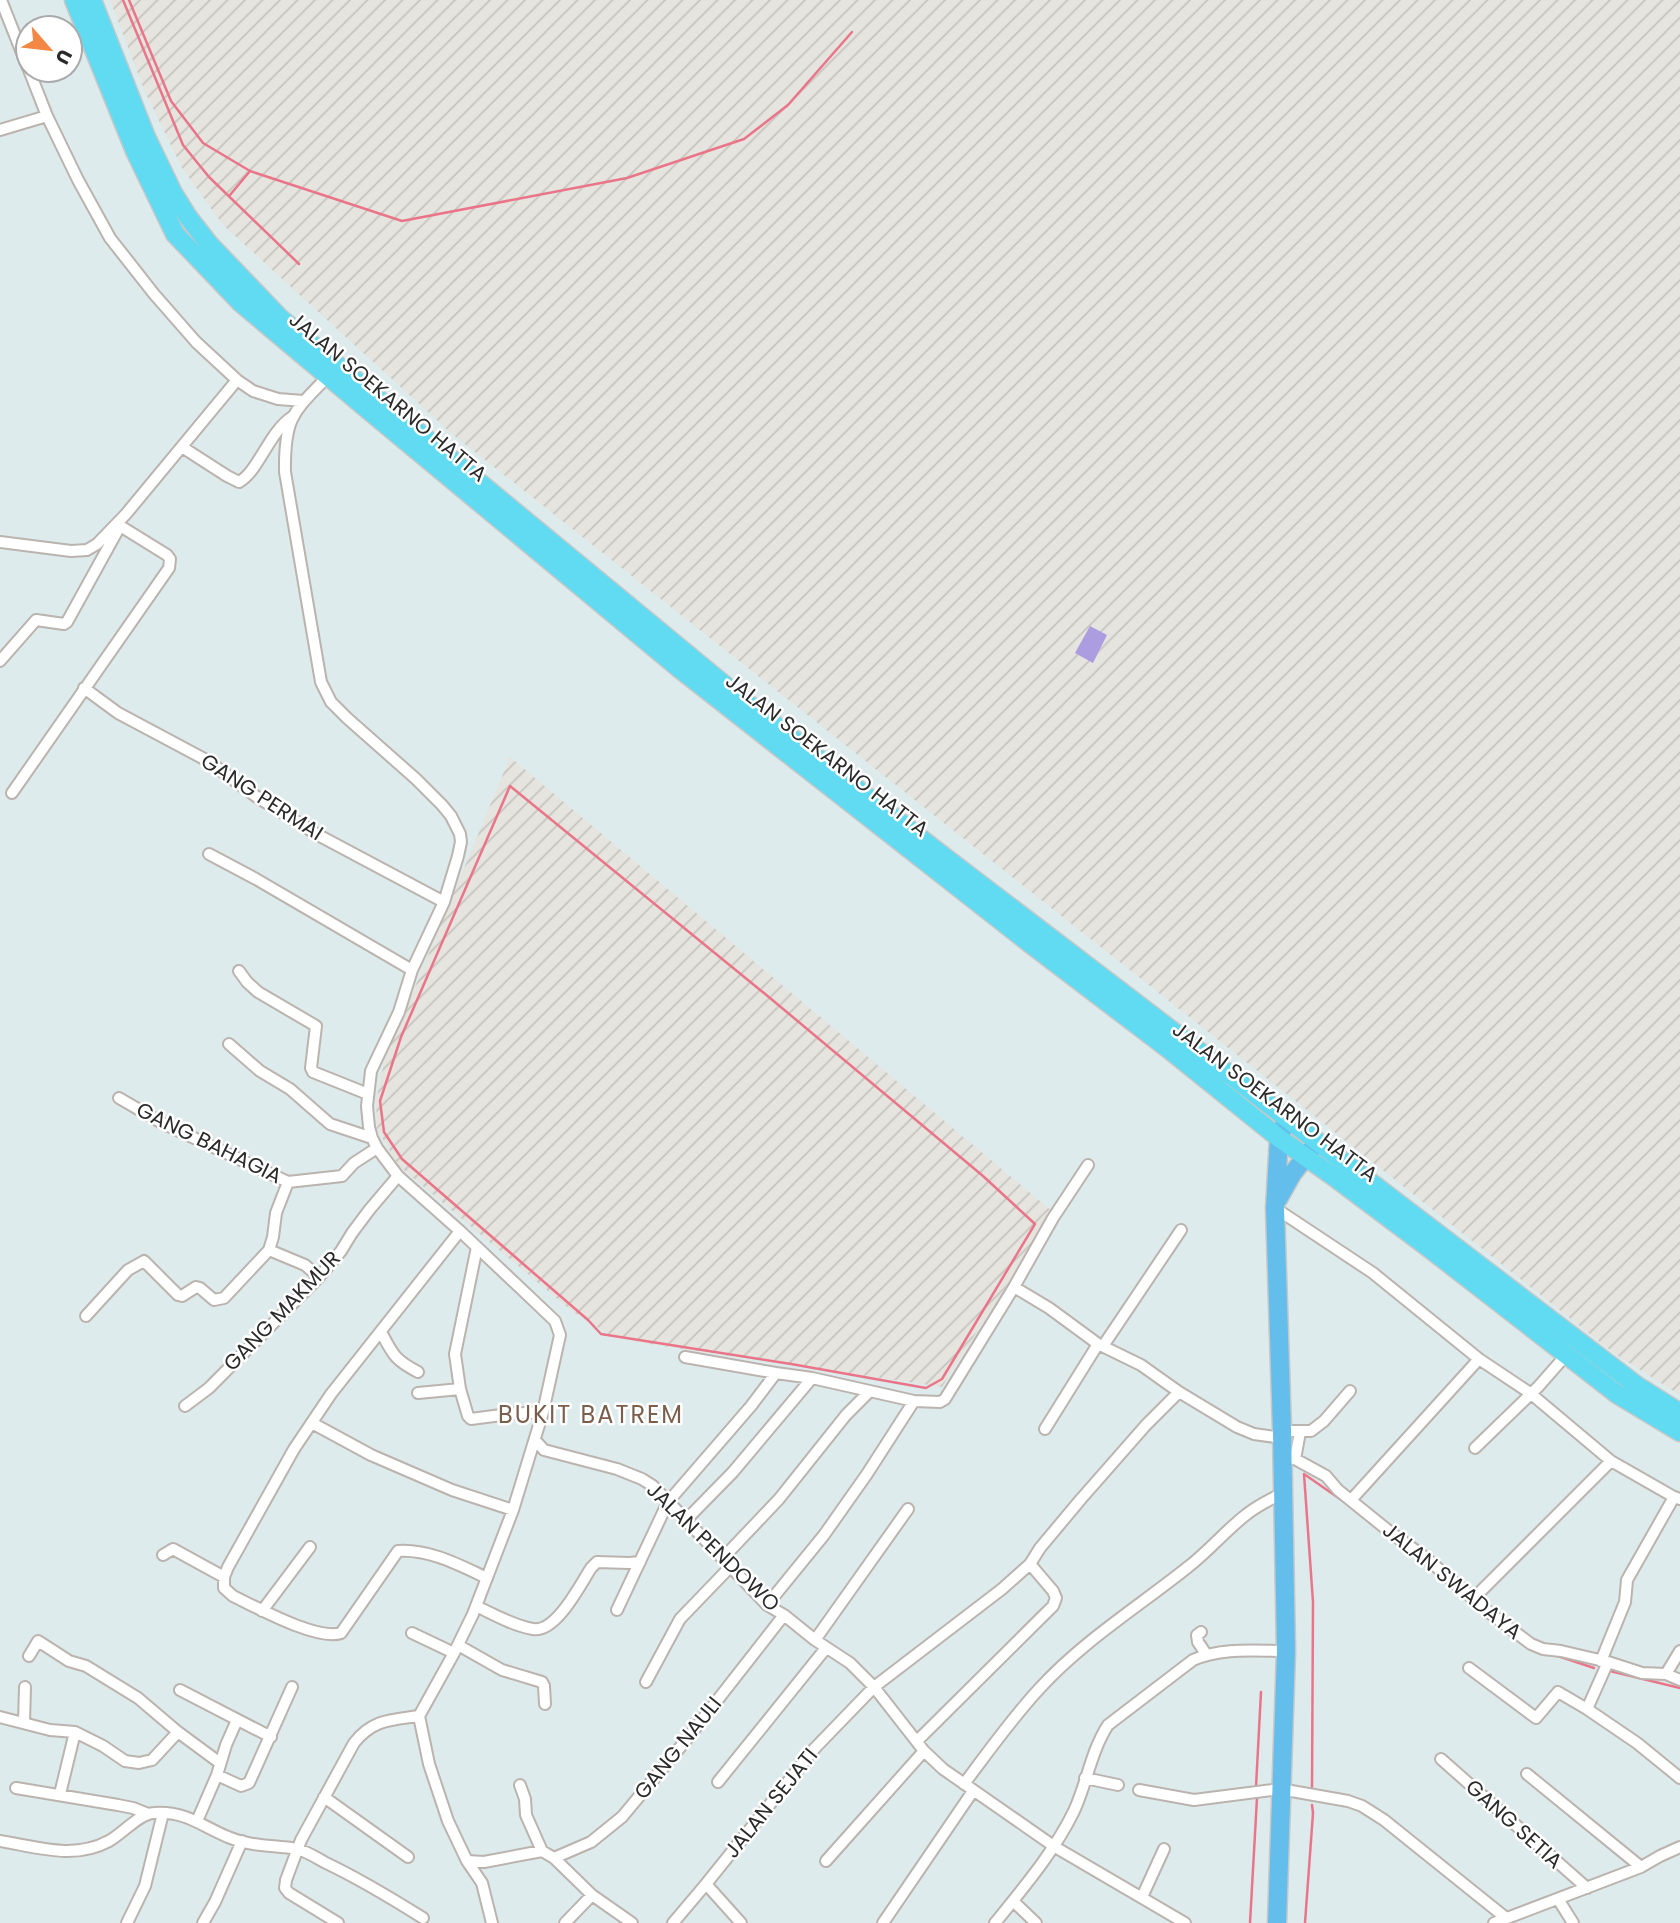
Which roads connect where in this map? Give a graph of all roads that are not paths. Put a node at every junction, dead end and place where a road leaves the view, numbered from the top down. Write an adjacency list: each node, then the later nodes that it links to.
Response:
1 (1, 0): 4 (street)
2 (74, 0): 8 (highway, JALAN SOEKARNO HATTA)
3 (92, 0): 8 (highway, JALAN SOEKARNO HATTA)
4 (14, 33)
5 (34, 84): 6 (street)
6 (47, 116): 7 (street); 9 (street)
7 (0, 130)
8 (334, 370): 10 (street); 25 (highway, JALAN SOEKARNO HATTA); 26 (highway, JALAN SOEKARNO HATTA)
9 (237, 380): 10 (street); 12 (street)
10 (303, 401): 11 (street)
11 (292, 417): 12 (street); 19 (street)
12 (183, 447): 13 (street)
13 (118, 525): 14 (street); 15 (street); 16 (street)
14 (0, 542)
15 (0, 661)
16 (84, 688): 17 (street); 19 (street, GANG PERMAI)
17 (12, 793)
18 (209, 854): 20 (street)
19 (444, 902): 20 (street)
20 (412, 970): 23 (street)
21 (239, 971): 23 (street)
22 (229, 1044): 28 (street)
23 (368, 1094): 28 (street)
24 (119, 1098): 32 (street, GANG BAHAGIA)
25 (1287, 1118): 26 (main road); 27 (highway, JALAN SOEKARNO HATTA)
26 (1279, 1138): 29 (highway, JALAN SOEKARNO HATTA); 33 (main road)
27 (1317, 1142): 29 (main road); 58 (highway, JALAN SOEKARNO HATTA)
28 (374, 1143): 31 (street); 32 (street, GANG BAHAGIA)
29 (1305, 1157): 33 (main road); 43 (highway, JALAN SOEKARNO HATTA)
30 (1088, 1165): 39 (street)
31 (398, 1176): 35 (street); 38 (street, GANG MAKMUR)
32 (288, 1182): 37 (street)
33 (1275, 1206): 45 (street); 62 (main road)
34 (1181, 1230): 42 (street)
35 (460, 1231): 36 (street); 41 (street)
36 (477, 1247): 49 (street); 57 (street)
37 (269, 1250): 38 (street); 40 (street)
38 (319, 1277): 56 (street, GANG MAKMUR)
39 (1014, 1287): 42 (street); 55 (street)
40 (86, 1316)
41 (381, 1332): 46 (street); 59 (street)
42 (1100, 1345): 52 (street); 60 (street)
43 (1567, 1354): 54 (street); 61 (highway, JALAN SOEKARNO HATTA)
44 (685, 1357): 47 (street)
45 (1479, 1359): 54 (street); 69 (street)
46 (418, 1372)
47 (776, 1373): 48 (street); 70 (street)
48 (812, 1378): 50 (street); 73 (street)
49 (460, 1389): 53 (street); 57 (street)
50 (870, 1391): 55 (street); 77 (street)
51 (1350, 1391): 62 (street)
52 (1179, 1392): 62 (street); 78 (street)
53 (418, 1393)
54 (1530, 1394): 64 (street); 66 (street)
55 (914, 1401): 82 (street)
56 (185, 1406)
57 (543, 1412): 63 (street)
58 (1680, 1413)
59 (312, 1423): 72 (street); 79 (street)
60 (1045, 1429)
61 (1680, 1432)
62 (1288, 1434): 65 (main road)
63 (535, 1440): 70 (street, JALAN PENDOWO); 72 (street)
64 (1475, 1448)
65 (1288, 1458): 67 (main road); 69 (street, JALAN SWADAYA)
66 (1611, 1461): 68 (street); 81 (street)
67 (1283, 1493): 92 (main road); 124 (street)
68 (1677, 1498): 96 (street)
69 (1351, 1500): 81 (street, JALAN SWADAYA)
70 (668, 1502): 73 (street, JALAN PENDOWO); 76 (street)
71 (908, 1509): 89 (street)
72 (513, 1510): 80 (street)
73 (686, 1520): 77 (street, JALAN PENDOWO)
74 (310, 1547): 85 (street)
75 (163, 1555): 79 (street)
76 (640, 1562): 83 (street); 84 (street)
77 (727, 1562): 82 (street, JALAN PENDOWO); 100 (street)
78 (1030, 1564): 101 (street); 114 (street)
79 (224, 1577): 85 (street)
80 (487, 1578): 83 (street); 85 (street)
81 (1474, 1598): 96 (street, JALAN SWADAYA)
82 (767, 1605): 86 (street, JALAN PENDOWO)
83 (475, 1610): 91 (street)
84 (617, 1610)
85 (262, 1611)
86 (784, 1615): 89 (street, JALAN PENDOWO); 140 (street, GANG NAULI)
87 (1201, 1632): 94 (street)
88 (412, 1633): 91 (street)
89 (815, 1640): 90 (street, JALAN PENDOWO)
90 (826, 1647): 101 (street, JALAN PENDOWO); 120 (street)
91 (456, 1649): 105 (street); 107 (street)
92 (1286, 1651): 94 (street); 125 (main road)
93 (1680, 1651): 98 (street)
94 (1206, 1654): 118 (street)
95 (29, 1656): 111 (street)
96 (1604, 1661): 98 (street, JALAN SWADAYA); 106 (street)
97 (1469, 1668): 106 (street)
98 (1666, 1674): 99 (street, JALAN SWADAYA)
99 (1680, 1680)
100 (646, 1682)
101 (874, 1687): 114 (street, JALAN PENDOWO); 144 (street, JALAN SEJATI)
102 (26, 1688): 110 (street)
103 (292, 1688): 113 (street)
104 (180, 1690): 109 (street)
105 (545, 1704)
106 (1587, 1709): 119 (street)
107 (419, 1716): 128 (street); 141 (street)
108 (0, 1717): 110 (street)
109 (237, 1720): 113 (street); 116 (street)
110 (24, 1723): 112 (street)
111 (178, 1731): 112 (street); 116 (street)
112 (75, 1732): 127 (street)
113 (271, 1737): 116 (street)
114 (921, 1746): 124 (street, JALAN PENDOWO); 142 (street)
115 (1441, 1759): 145 (street, GANG SETIA)
116 (218, 1769): 131 (street)
117 (1527, 1774): 143 (street)
118 (1085, 1778): 122 (street); 134 (street)
119 (1680, 1778)
120 (718, 1782)
121 (520, 1785): 138 (street)
122 (1118, 1785)
123 (16, 1787): 127 (street)
124 (969, 1788): 134 (street, JALAN PENDOWO); 160 (street)
125 (1280, 1789): 126 (street); 151 (street); 164 (main road)
126 (1139, 1790)
127 (61, 1794): 130 (street)
128 (324, 1797): 136 (street); 139 (street)
129 (163, 1813): 130 (street); 131 (street); 152 (street)
130 (148, 1814): 132 (street)
131 (197, 1821): 133 (street)
132 (0, 1841)
133 (242, 1841): 136 (street); 153 (street)
134 (1055, 1847): 147 (street, JALAN PENDOWO); 149 (street)
135 (1164, 1849): 147 (street)
136 (299, 1850): 150 (street); 154 (street)
137 (1679, 1850): 143 (street)
138 (542, 1851): 140 (street); 141 (street)
139 (408, 1857)
140 (554, 1858): 146 (street)
141 (467, 1861): 155 (street)
142 (826, 1861)
143 (1641, 1867): 145 (street)
144 (706, 1885): 158 (street, JALAN SEJATI); 159 (street)
145 (1587, 1888): 148 (street)
146 (592, 1895): 156 (street); 157 (street)
147 (1142, 1897): 163 (street, JALAN PENDOWO)
148 (1558, 1899): 151 (street); 166 (street)
149 (1013, 1901): 161 (street); 162 (street)
150 (423, 1918)
151 (1506, 1918): 165 (street)
152 (127, 1923)
153 (203, 1923)
154 (338, 1923)
155 (492, 1923)
156 (565, 1923)
157 (632, 1923)
158 (673, 1923)
159 (741, 1923)
160 (883, 1923)
161 (995, 1923)
162 (1037, 1923)
163 (1185, 1923)
164 (1276, 1923)
165 (1494, 1923)
166 (1573, 1923)

